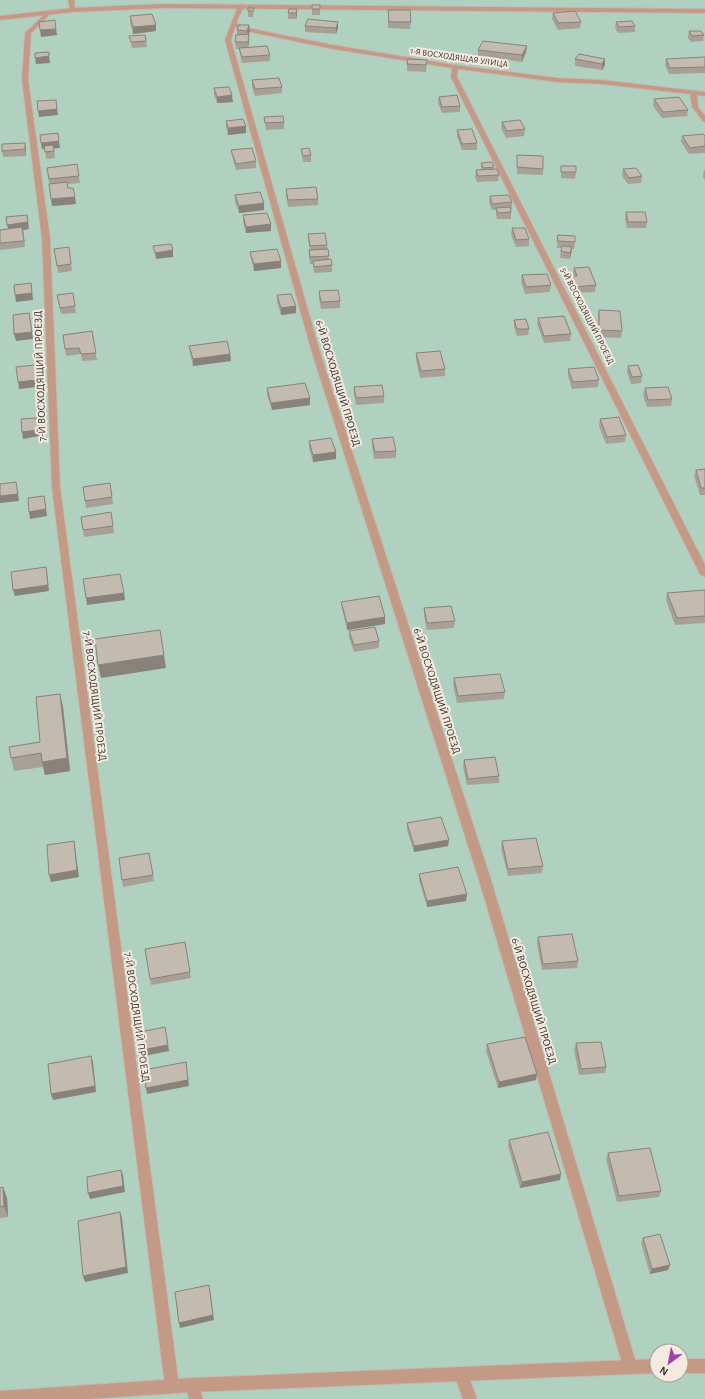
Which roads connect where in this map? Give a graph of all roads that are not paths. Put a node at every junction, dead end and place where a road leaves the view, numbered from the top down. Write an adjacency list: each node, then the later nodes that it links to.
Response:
1 (70, 0): 4 (street)
2 (162, 3): 3 (street); 4 (street)
3 (241, 6): 5 (street); 8 (street)
4 (72, 10): 6 (street)
5 (705, 11)
6 (47, 14): 7 (street); 20 (street, 7-Й ВОСХОДЯЩИЙ ПРОЕЗД)
7 (0, 18)
8 (233, 24): 9 (street, 1-Я ВОСХОДЯЩАЯ УЛИЦА); 14 (street, 6-Й ВОСХОДЯЩИЙ ПРОЕЗД)
9 (455, 67): 10 (street, 1-Я ВОСХОДЯЩАЯ УЛИЦА); 13 (street, 5-Й ВОСХОДЯЩИЙ ПРОЕЗД)
10 (693, 92): 11 (street, 1-Я ВОСХОДЯЩАЯ УЛИЦА); 12 (street)
11 (705, 94)
12 (705, 120)
13 (705, 574)
14 (630, 1366): 15 (street); 18 (street)
15 (649, 1366)
16 (689, 1366): 17 (street)
17 (705, 1366)
18 (461, 1374): 19 (street); 23 (street)
19 (192, 1385): 20 (street); 22 (street)
20 (172, 1386): 21 (street)
21 (0, 1398)
22 (196, 1399)
23 (470, 1399)

